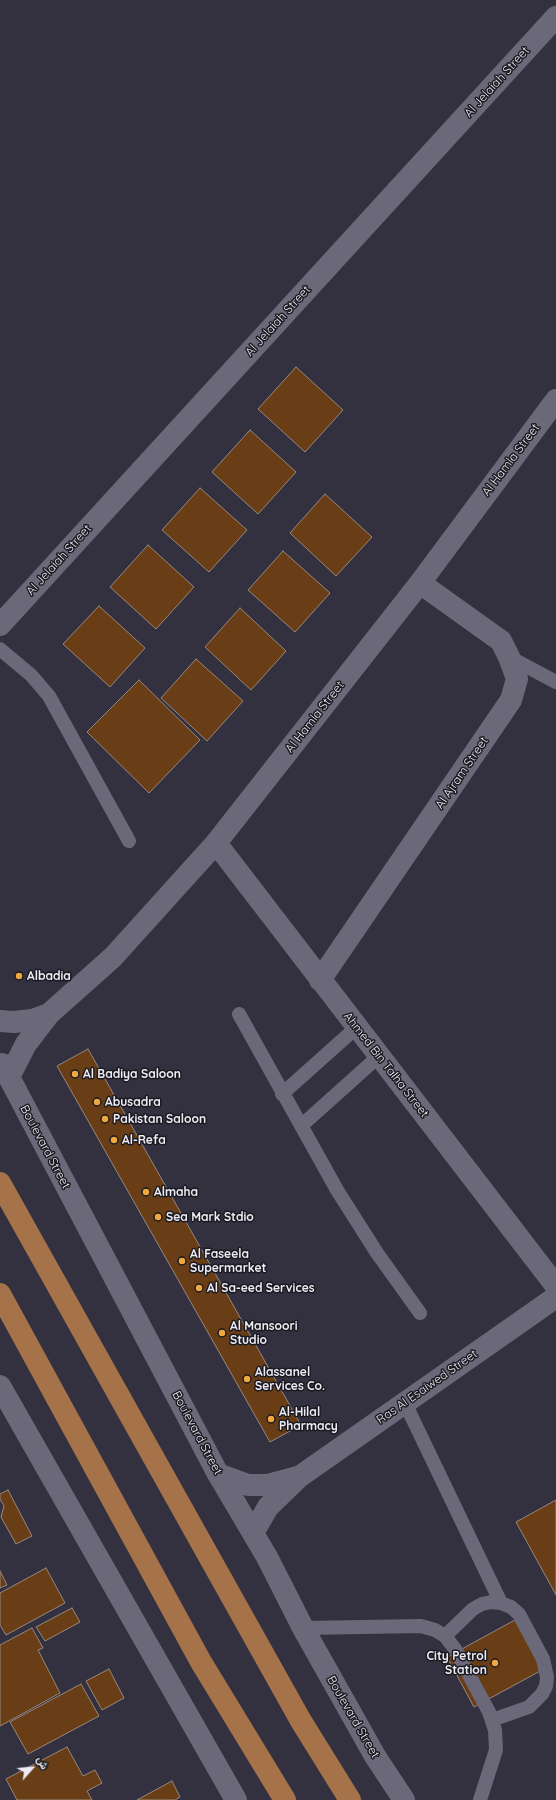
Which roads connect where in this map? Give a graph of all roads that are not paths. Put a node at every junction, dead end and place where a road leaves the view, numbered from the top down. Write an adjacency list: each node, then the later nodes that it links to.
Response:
1 (556, 17): 4 (street, Al Jelaiah Street)
2 (556, 400): 3 (street, Al Hamla Street)
3 (420, 583): 6 (street, Al Ajram Street); 9 (street, Al Hamla Street)
4 (0, 625)
5 (0, 649): 8 (lane)
6 (509, 657): 7 (lane); 10 (street, Al Ajram Street)
7 (556, 682)
8 (129, 841)
9 (216, 843): 10 (street, Ahmed Bin Talha Street); 11 (street, Al Hamla Street)
10 (320, 980): 14 (street, Ahmed Bin Talha Street)
11 (49, 1014): 13 (street, Al Hamla Street); 16 (street, Al Hamla Street)
12 (239, 1014): 17 (lane)
13 (0, 1021)
14 (357, 1027): 15 (street, Ahmed Bin Talha Street); 17 (lane)
15 (379, 1056): 18 (lane); 20 (street, Ahmed Bin Talha Street)
16 (4, 1068): 26 (street, Boulevard Street)
17 (282, 1094): 18 (lane)
18 (301, 1126): 23 (lane)
19 (0, 1183): 35 (main road)
20 (556, 1286)
21 (0, 1294): 34 (main road)
22 (556, 1297): 25 (street, Ras Al Esaiwed Street)
23 (420, 1313)
24 (0, 1386): 33 (street)
25 (405, 1402): 27 (street, Ras Al Esaiwed Street); 29 (lane)
26 (218, 1474): 27 (street, Ras Al Esaiwed Street); 28 (street, Boulevard Street)
27 (299, 1477): 28 (street, Ras Al Esaiwed Street)
28 (253, 1533): 30 (street, Boulevard Street)
29 (501, 1603): 31 (lane); 32 (lane)
30 (303, 1628): 31 (lane); 36 (street, Boulevard Street)
31 (445, 1636): 32 (lane)
32 (492, 1720): 37 (lane)
33 (236, 1800)
34 (285, 1800)
35 (350, 1800)
36 (404, 1800)
37 (480, 1800)

